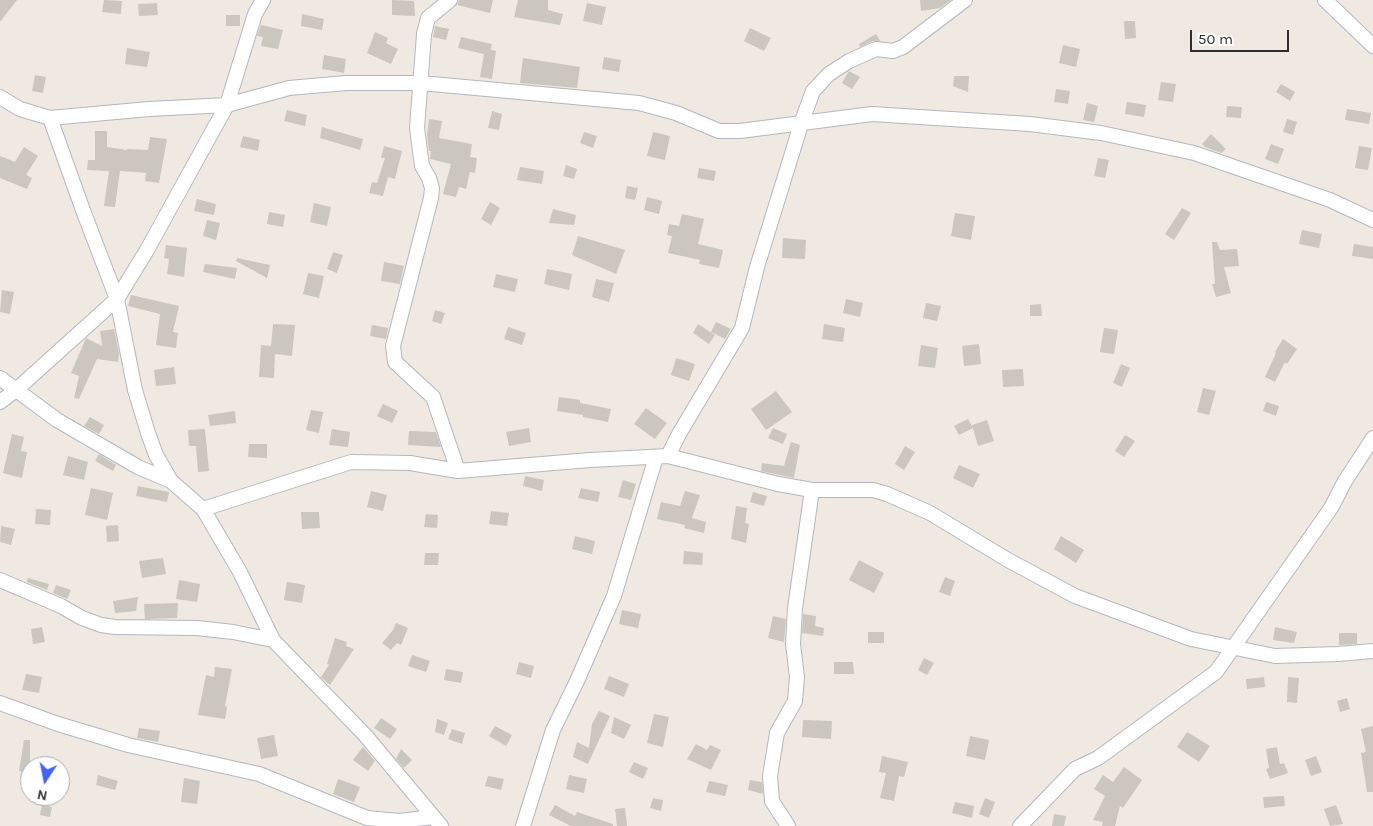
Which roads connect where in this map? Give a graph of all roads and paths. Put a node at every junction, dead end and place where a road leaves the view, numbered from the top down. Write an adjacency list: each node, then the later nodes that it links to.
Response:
1 (263, 0): 8 (street)
2 (450, 0): 6 (street)
3 (965, 0): 10 (street)
4 (1325, 0): 5 (street)
5 (1373, 46)
6 (421, 83): 8 (street); 10 (street); 18 (street)
7 (0, 97): 9 (street)
8 (227, 105): 9 (street); 12 (street)
9 (50, 118): 12 (street)
10 (802, 121): 11 (street); 17 (street)
11 (1373, 220)
12 (117, 299): 14 (street); 19 (street)
13 (0, 378): 14 (street)
14 (16, 390): 15 (street); 19 (street)
15 (0, 402)
16 (1373, 438): 24 (street)
17 (662, 457): 18 (street); 20 (street); 28 (street)
18 (458, 471): 21 (street)
19 (171, 481): 21 (street)
20 (812, 490): 24 (street); 29 (street)
21 (203, 509): 23 (street)
22 (0, 580): 23 (street)
23 (273, 640): 27 (street)
24 (1234, 647): 25 (street); 30 (street)
25 (1373, 650)
26 (0, 702): 27 (street)
27 (437, 821)
28 (523, 826)
29 (788, 826)
30 (1020, 826)

